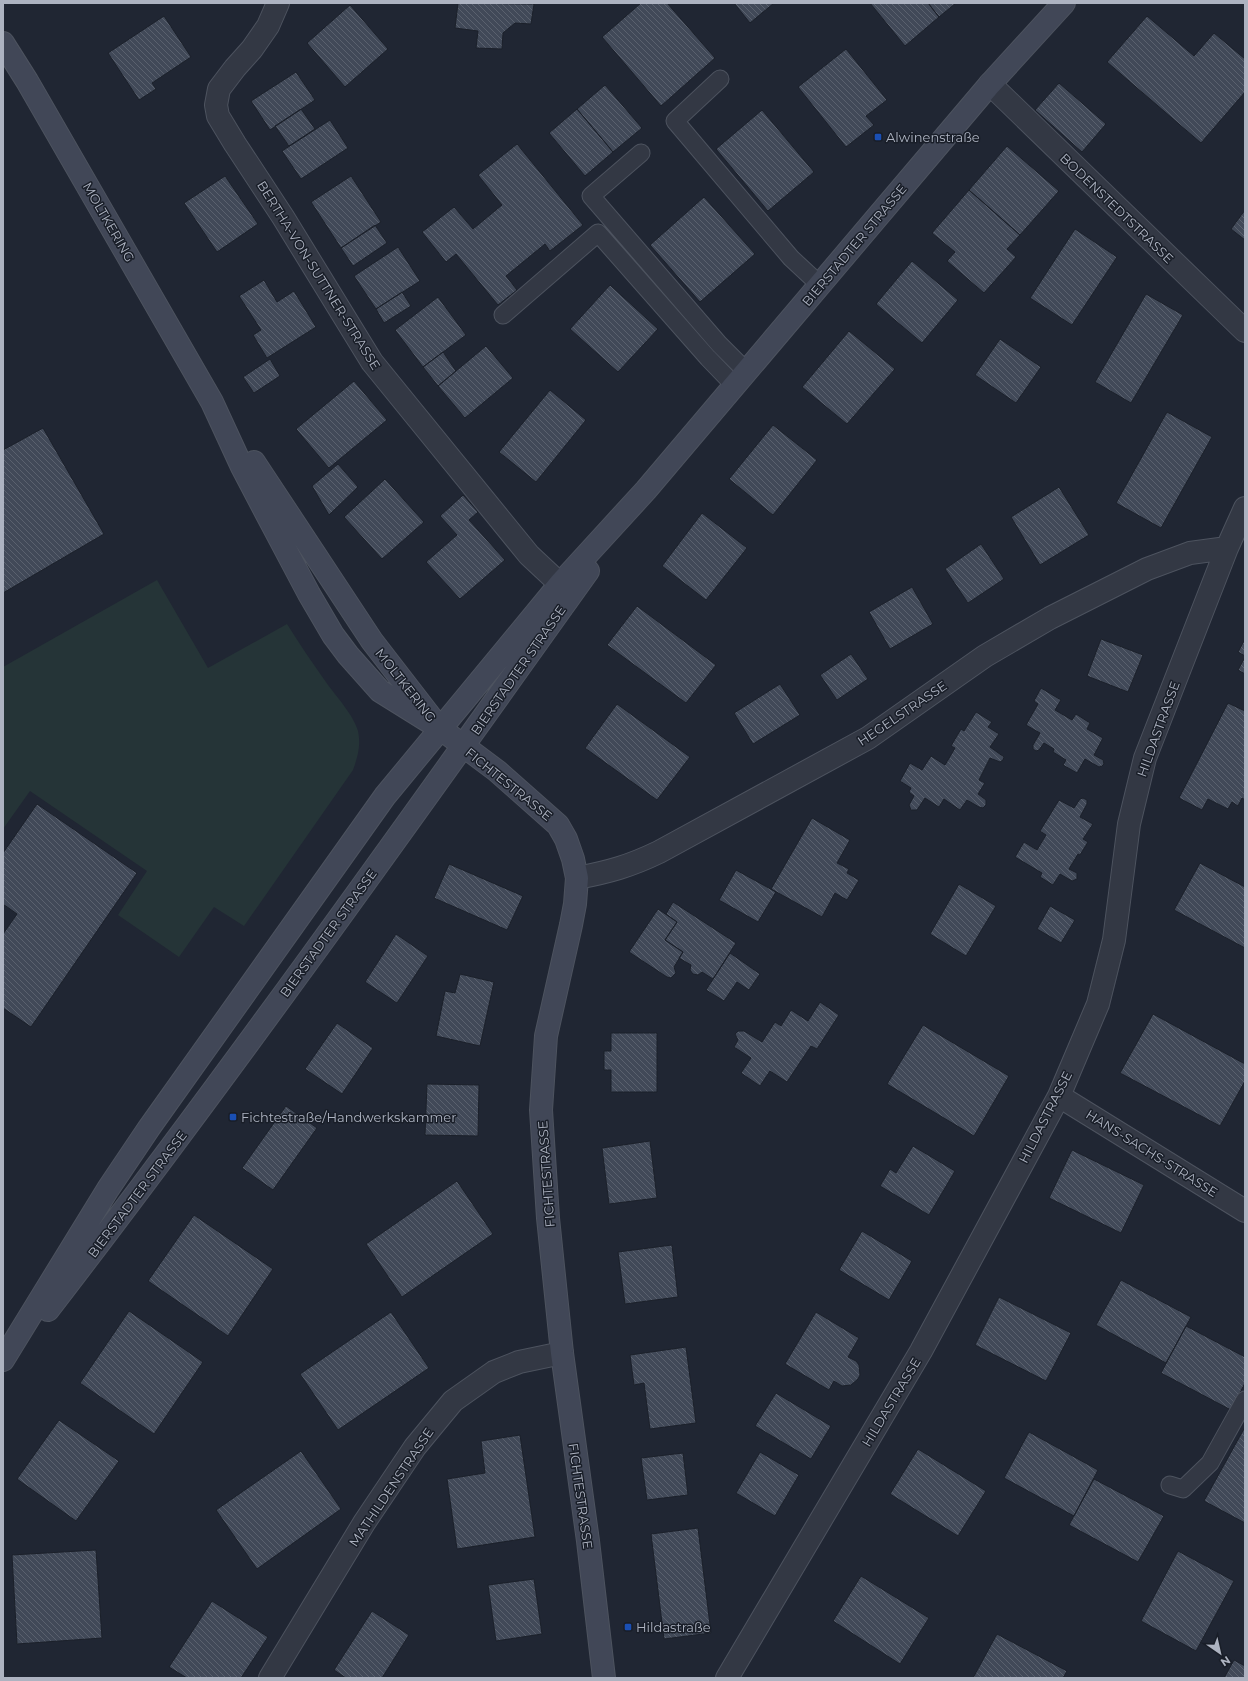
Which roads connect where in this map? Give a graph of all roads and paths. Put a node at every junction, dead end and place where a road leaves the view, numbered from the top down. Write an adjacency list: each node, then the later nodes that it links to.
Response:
1 (278, 3): 15 (street, BERTHA-VON-SUTTNER-STRASSE)
2 (1060, 4): 5 (main road, BIERSTADTER STRASSE)
3 (3, 42): 11 (main road, MOLTKERING)
4 (720, 79): 7 (lane)
5 (990, 84): 7 (main road, BIERSTADTER STRASSE); 9 (street, BODENSTEDTSTRASSE)
6 (641, 153): 10 (lane)
7 (820, 285): 10 (main road, BIERSTADTER STRASSE)
8 (503, 315): 10 (lane)
9 (1245, 331)
10 (741, 379): 12 (main road, BIERSTADTER STRASSE)
11 (212, 402): 16 (main road, MOLTKERING); 16 (main road, MOLTKERING)
12 (646, 490): 15 (main road, BIERSTADTER STRASSE); 17 (main road, BIERSTADTER STRASSE)
13 (1245, 508): 14 (street, HILDASTRASSE)
14 (1227, 548): 18 (street, HEGELSTRASSE); 19 (street, HILDASTRASSE)
15 (560, 584): 16 (main road, BIERSTADTER STRASSE)
16 (440, 730): 17 (main road, FICHTESTRASSE); 22 (main road, BIERSTADTER STRASSE)
17 (463, 747): 18 (main road, FICHTESTRASSE); 23 (main road, BIERSTADTER STRASSE)
18 (577, 878): 21 (main road, FICHTESTRASSE)
19 (1058, 1096): 20 (street, HANS-SACHS-STRASSE); 28 (street, HILDASTRASSE)
20 (1245, 1211)
21 (562, 1353): 26 (street, MATHILDENSTRASSE); 27 (main road, FICHTESTRASSE)
22 (3, 1360)
23 (3, 1369)
24 (1245, 1400): 25 (lane)
25 (1170, 1485)
26 (270, 1678)
27 (604, 1678)
28 (727, 1678)

